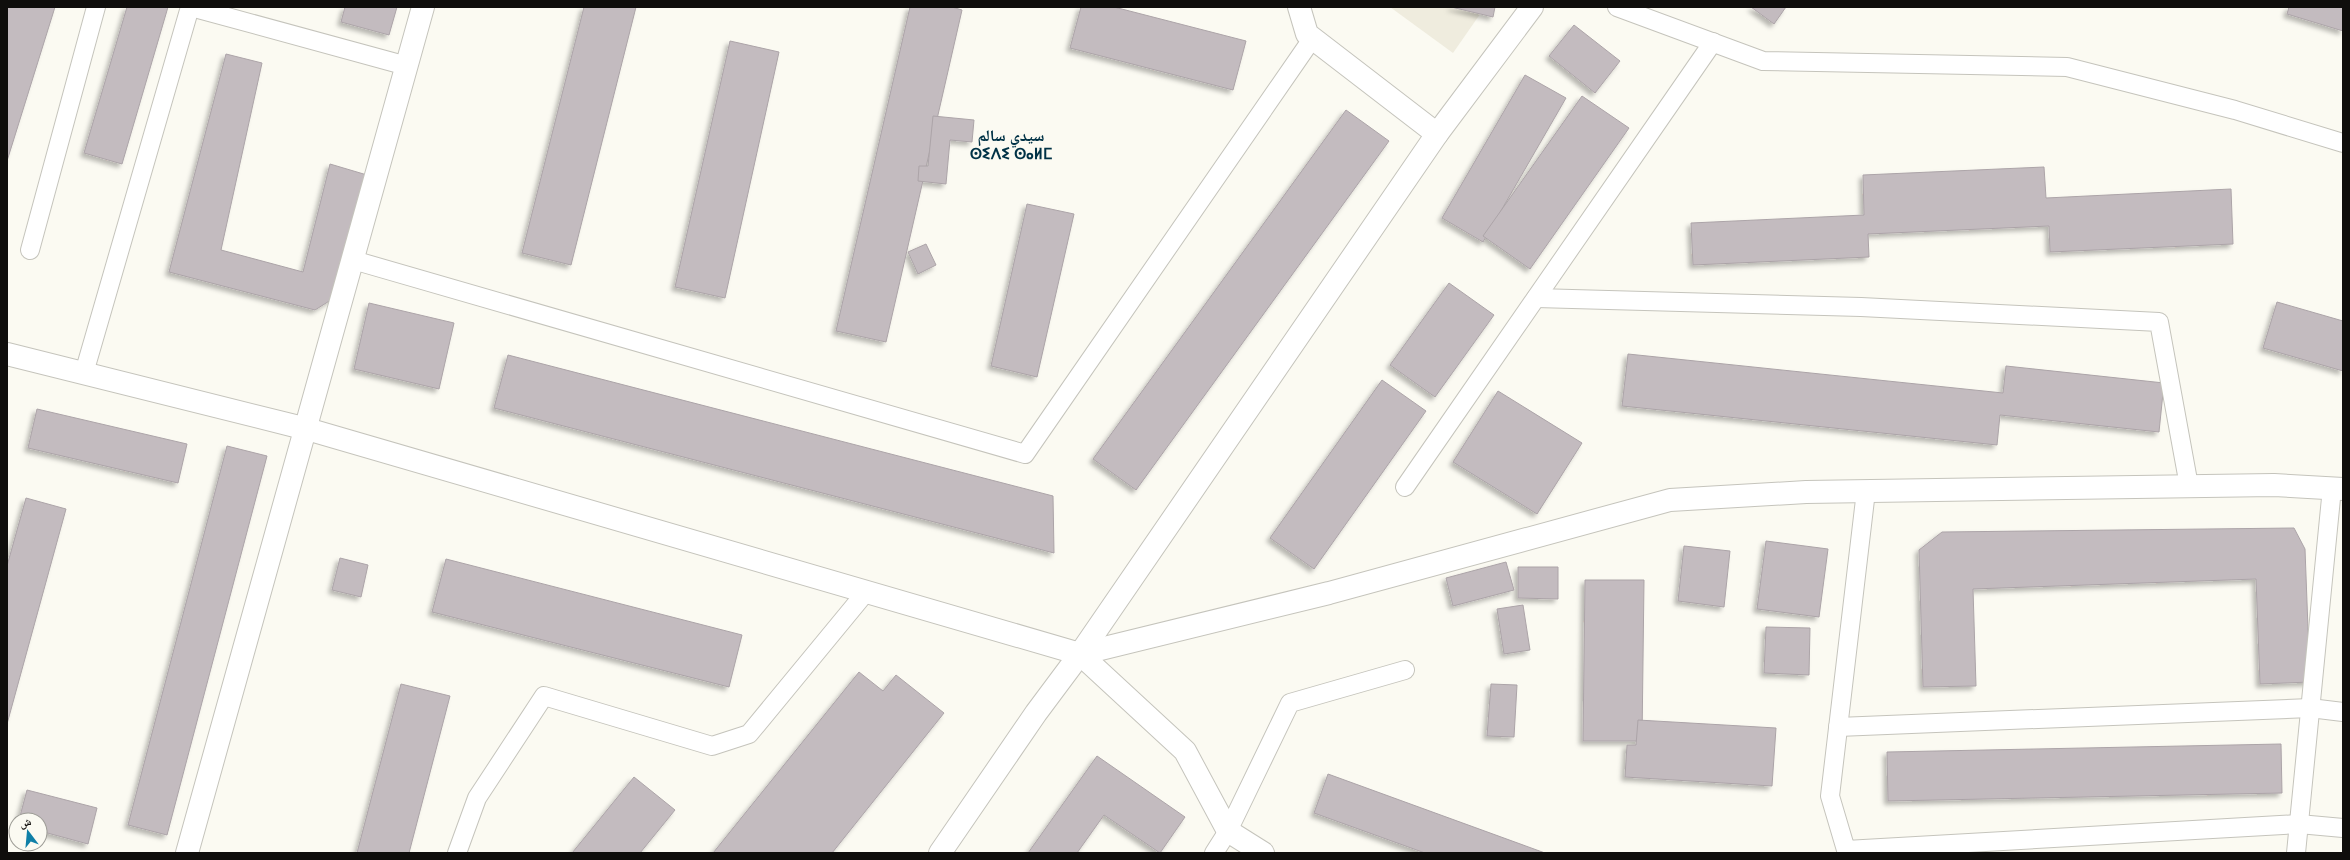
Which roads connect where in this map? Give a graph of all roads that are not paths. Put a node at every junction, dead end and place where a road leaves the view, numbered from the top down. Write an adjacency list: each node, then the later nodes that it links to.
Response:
1 (96, 7): 12 (lane)
2 (190, 7): 9 (lane); 16 (lane)
3 (423, 7): 9 (street)
4 (1299, 7): 7 (street)
5 (1532, 7): 10 (street)
6 (1617, 7): 8 (lane)
7 (1312, 39): 10 (street); 13 (lane)
8 (1713, 42): 11 (lane); 14 (lane)
9 (407, 66): 13 (street)
10 (1437, 134): 23 (street)
11 (2343, 143)
12 (30, 250)
13 (353, 260): 17 (street)
14 (1536, 298): 18 (lane); 19 (lane)
15 (7, 354): 16 (street)
16 (84, 373): 17 (street)
17 (307, 429): 22 (street); 31 (street)
18 (2189, 486): 20 (street); 21 (street)
19 (1405, 487)
20 (2337, 488): 25 (lane)
21 (1866, 491): 23 (street); 27 (lane)
22 (866, 592): 23 (street); 32 (lane)
23 (1080, 654): 30 (street); 33 (street)
24 (1405, 670): 30 (lane)
25 (2310, 708): 26 (lane); 27 (lane); 28 (lane)
26 (2343, 712)
27 (1838, 727): 28 (lane)
28 (2299, 824): 29 (lane); 36 (lane)
29 (2343, 828)
30 (1228, 831): 34 (lane); 35 (street)
31 (187, 853)
32 (457, 853)
33 (940, 853)
34 (1214, 853)
35 (1263, 853)
36 (2296, 853)

